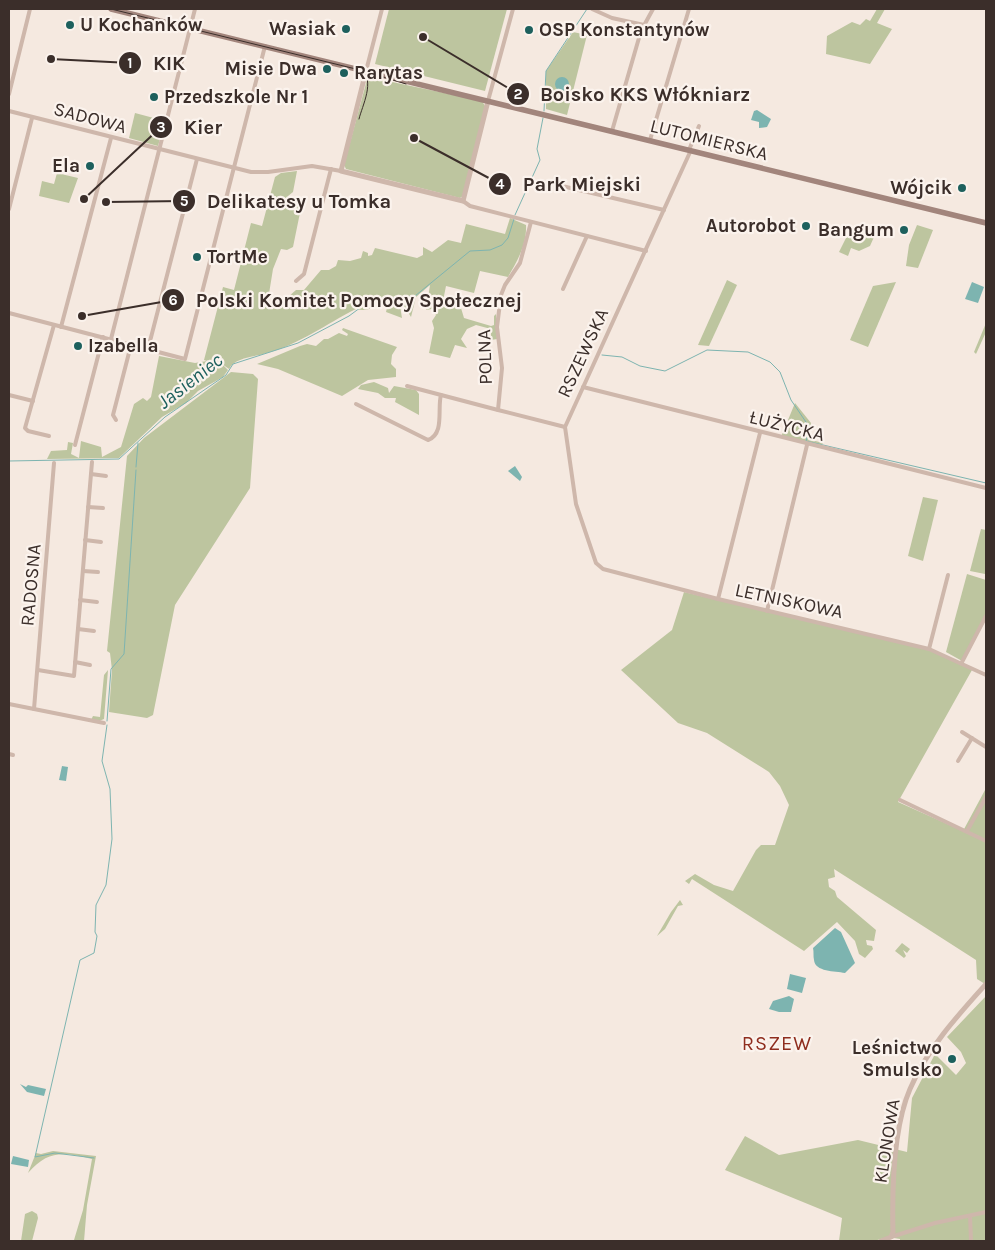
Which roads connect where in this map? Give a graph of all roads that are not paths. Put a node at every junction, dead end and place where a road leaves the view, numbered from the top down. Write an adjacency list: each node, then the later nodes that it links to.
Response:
1 (30, 9): 13 (street)
2 (111, 9): 10 (main road, LUTOMIERSKA)
3 (195, 9): 10 (street)
4 (382, 9): 12 (street)
5 (513, 9): 14 (street)
6 (592, 9): 9 (street)
7 (654, 9): 9 (street)
8 (689, 9): 20 (street)
9 (644, 25): 18 (street)
10 (192, 28): 11 (main road, LUTOMIERSKA); 21 (street)
11 (265, 46): 12 (main road, LUTOMIERSKA); 24 (street)
12 (366, 71): 14 (main road, LUTOMIERSKA); 26 (street)
13 (9, 94)
14 (488, 101): 18 (main road, LUTOMIERSKA); 28 (street)
15 (9, 112): 16 (street, SADOWA)
16 (32, 118): 19 (street, SADOWA); 29 (street)
17 (699, 126): 22 (street, RSZEWSKA)
18 (612, 131): 20 (main road, LUTOMIERSKA)
19 (111, 138): 21 (street, SADOWA); 39 (street)
20 (650, 140): 22 (main road, LUTOMIERSKA)
21 (160, 150): 23 (street, SADOWA); 41 (street)
22 (690, 150): 30 (street, RSZEWSKA); 32 (main road, LUTOMIERSKA)
23 (197, 159): 24 (street, SADOWA); 43 (street)
24 (234, 168): 25 (street, SADOWA); 43 (street)
25 (331, 169): 26 (street, SADOWA); 35 (street)
26 (340, 171): 28 (street)
27 (562, 186): 30 (street)
28 (463, 201): 31 (street)
29 (9, 209)
30 (664, 210): 34 (street, RSZEWSKA)
31 (531, 222): 33 (street); 50 (street, POLNA)
32 (986, 224)
33 (587, 236): 34 (street); 36 (street)
34 (646, 251): 45 (street, RSZEWSKA)
35 (296, 281)
36 (563, 289)
37 (9, 313): 38 (street)
38 (54, 325): 39 (street); 48 (street)
39 (62, 327): 40 (street)
40 (103, 337): 41 (street); 55 (street)
41 (111, 339): 42 (street)
42 (131, 345): 43 (street); 51 (street)
43 (148, 349)
44 (407, 386): 47 (street)
45 (583, 387): 52 (street, RSZEWSKA); 53 (street, ŁUŻYCKA)
46 (9, 395): 48 (street)
47 (441, 395): 49 (street); 50 (street)
48 (33, 401): 54 (street)
49 (356, 404)
50 (498, 410): 52 (street, POLNA)
51 (116, 420)
52 (566, 427): 66 (street, RSZEWSKA)
53 (760, 433): 56 (street, ŁUŻYCKA); 71 (street)
54 (49, 436)
55 (75, 445)
56 (807, 445): 61 (street, ŁUŻYCKA); 73 (street)
57 (92, 462): 59 (street)
58 (54, 463): 81 (street, RADOSNA)
59 (91, 474): 60 (street); 62 (street)
60 (106, 476)
61 (986, 488)
62 (88, 506): 63 (street); 64 (street)
63 (103, 508)
64 (85, 540): 65 (street); 67 (street)
65 (101, 542)
66 (608, 570): 71 (street, LETNISKOWA)
67 (83, 571): 68 (street); 70 (street)
68 (98, 572)
69 (948, 575): 77 (street)
70 (80, 600): 72 (street); 75 (street)
71 (718, 600): 73 (street, LETNISKOWA)
72 (97, 602)
73 (767, 611): 77 (street, LETNISKOWA)
74 (986, 616): 79 (street)
75 (78, 629): 76 (street); 78 (street)
76 (94, 631)
77 (930, 649): 79 (street, LETNISKOWA)
78 (75, 662): 80 (street); 81 (street)
79 (962, 662): 82 (street, LETNISKOWA)
80 (90, 664)
81 (38, 670): 84 (street, RADOSNA)
82 (986, 675)
83 (9, 704): 84 (street)
84 (34, 709): 85 (street)
85 (104, 723)
86 (962, 732): 87 (street)
87 (972, 738): 88 (street); 89 (street)
88 (986, 747)
89 (958, 761)
90 (986, 798): 92 (street)
91 (900, 800): 92 (street)
92 (968, 830): 93 (street)
93 (986, 841)
94 (986, 984): 97 (street, KLONOWA)
95 (986, 1212): 96 (street)
96 (970, 1216): 97 (street); 99 (street)
97 (893, 1238): 98 (street)
98 (881, 1241)
99 (970, 1241)

